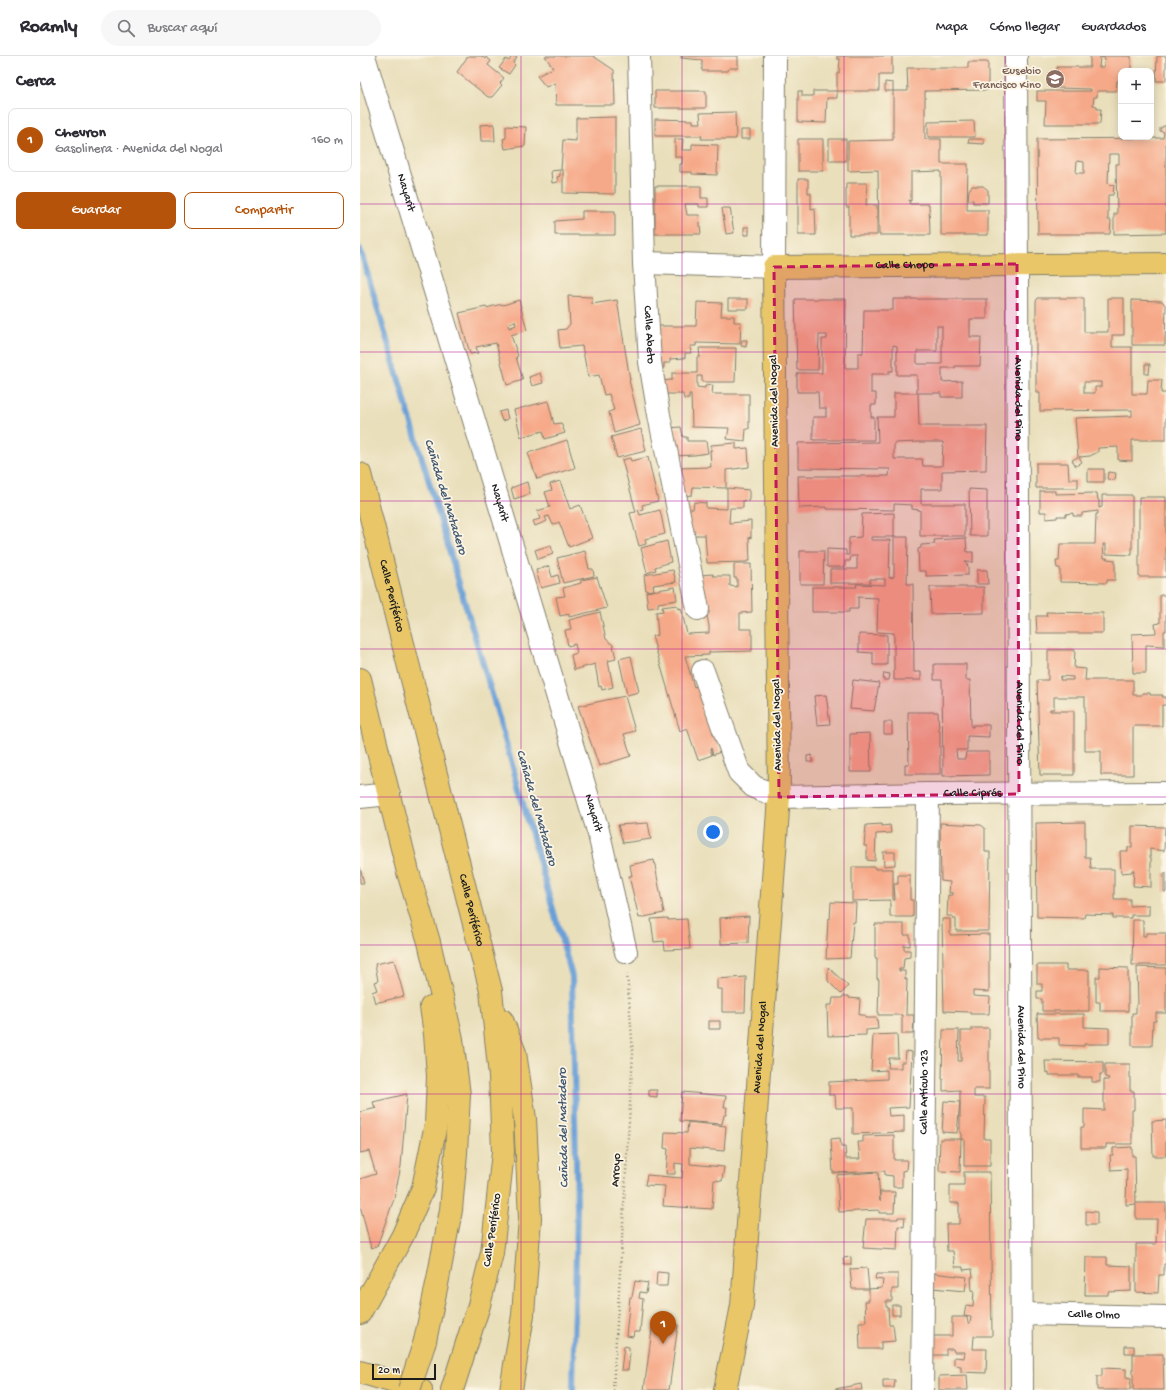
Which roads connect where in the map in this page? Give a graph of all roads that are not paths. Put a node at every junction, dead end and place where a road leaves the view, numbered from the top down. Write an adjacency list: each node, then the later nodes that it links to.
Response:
1 (364, 56): 20 (street, Nayarit)
2 (775, 56): 8 (street, Avenida del Nogal)
3 (1016, 56): 6 (street, Avenida del Pino)
4 (638, 57): 5 (street, Calle Abeto)
5 (644, 263): 8 (street, Calle Chopo); 10 (street, Calle Abeto)
6 (1018, 264): 7 (main road, Calle Chopo); 8 (main road, Calle Chopo); 16 (street, Avenida del Pino)
7 (1166, 264)
8 (774, 266): 18 (main road, Avenida del Nogal)
9 (360, 474): 21 (main road, Calle Periférico)
10 (698, 609)
11 (703, 671): 18 (street)
12 (360, 679): 14 (main road)
13 (1166, 793): 16 (street, Calle Ciprés)
14 (389, 794): 17 (street); 19 (main road)
15 (928, 794): 16 (street, Calle Ciprés); 18 (street, Calle Ciprés); 31 (street, Calle Artículo 123)
16 (1019, 794): 23 (street, Avenida del Pino)
17 (360, 797)
18 (779, 797): 30 (main road, Avenida del Nogal)
19 (408, 872): 22 (main road); 26 (main road, bridge)
20 (626, 952)
21 (491, 992): 28 (main road, Calle Periférico); 29 (main road)
22 (360, 1313)
23 (1022, 1314): 24 (street, Calle Olmo); 32 (street, Avenida del Pino)
24 (1166, 1318)
25 (360, 1372): 27 (main road)
26 (409, 1390)
27 (420, 1390)
28 (452, 1390)
29 (510, 1390)
30 (725, 1390)
31 (922, 1390)
32 (1022, 1390)

